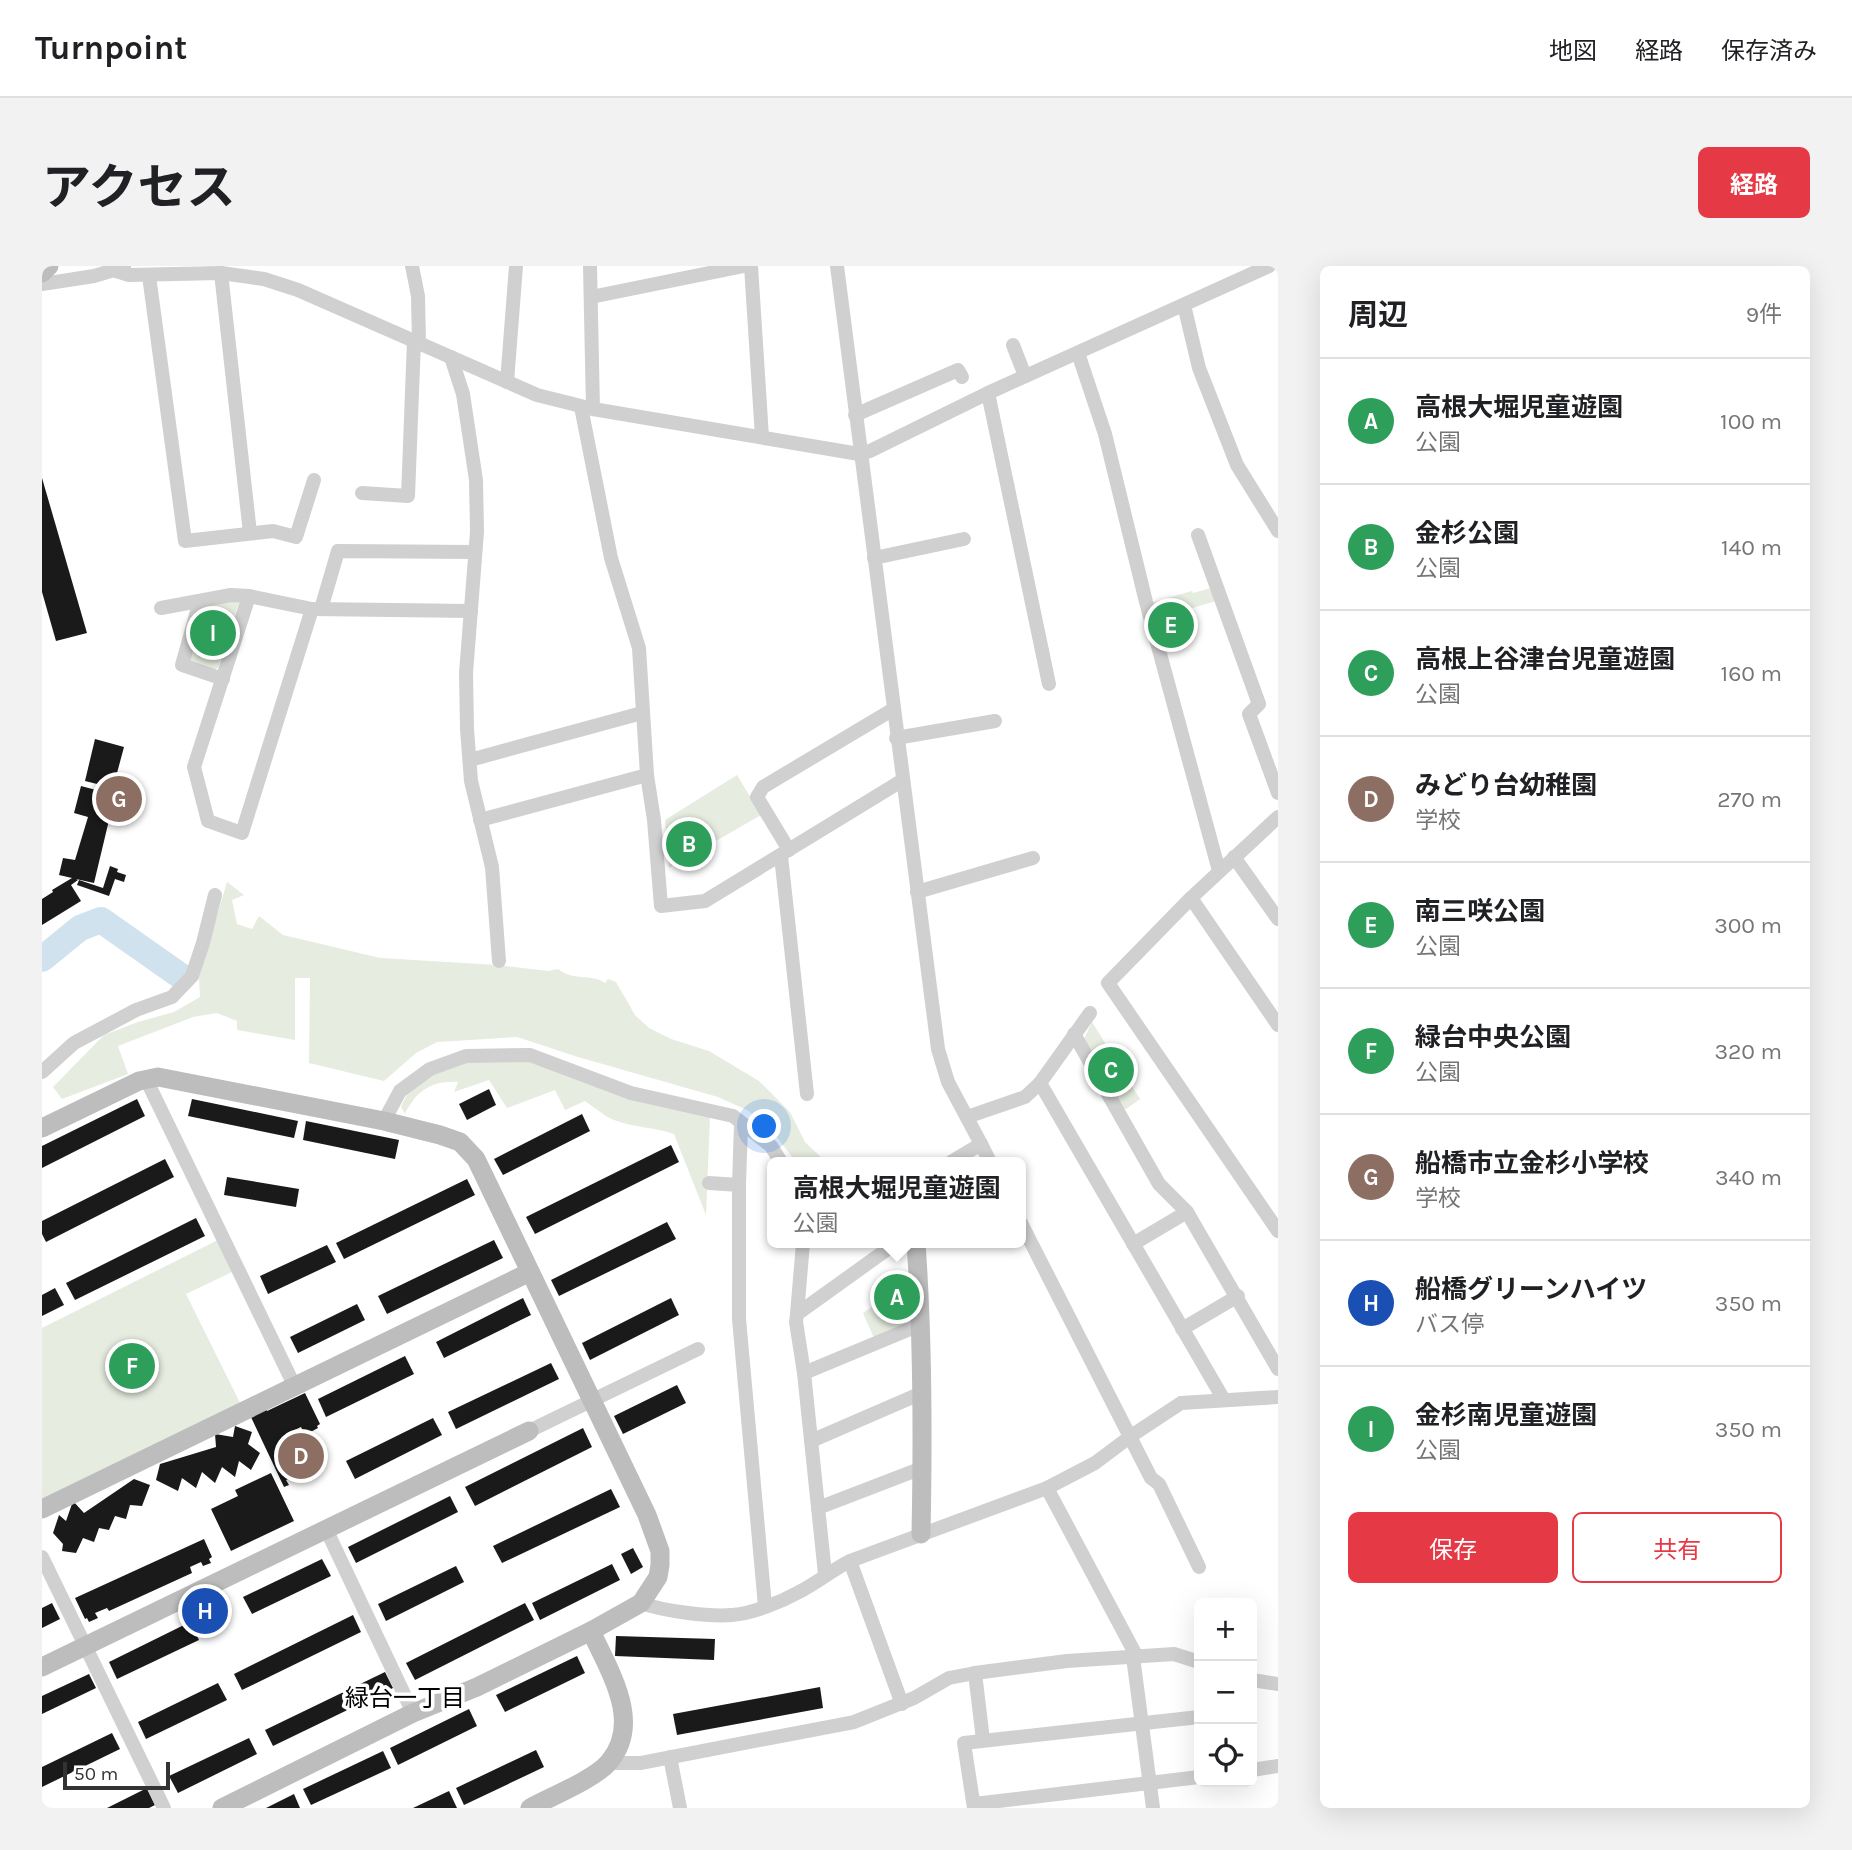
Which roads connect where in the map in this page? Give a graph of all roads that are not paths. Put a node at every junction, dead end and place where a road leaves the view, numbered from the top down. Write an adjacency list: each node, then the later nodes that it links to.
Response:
1 (49, 266): 10 (street)
2 (412, 266): 16 (street)
3 (516, 266): 22 (street)
4 (590, 266): 14 (street)
5 (744, 266): 14 (street)
6 (751, 266): 26 (street)
7 (837, 266): 25 (street)
8 (1269, 266): 15 (street)
9 (121, 268): 12 (street); 13 (street)
10 (42, 273)
11 (221, 273): 12 (street); 16 (street); 31 (street)
12 (149, 276): 31 (street)
13 (42, 284)
14 (591, 297): 24 (street)
15 (1184, 304): 18 (street); 30 (street)
16 (417, 342): 19 (street); 29 (street)
17 (1013, 345): 20 (street)
18 (1078, 353): 20 (street); 56 (street)
19 (451, 357): 22 (street); 34 (street)
20 (1025, 376): 23 (street)
21 (962, 377): 25 (street)
22 (507, 382): 24 (street)
23 (988, 393): 27 (street); 42 (street)
24 (587, 408): 26 (street); 44 (street)
25 (855, 415): 27 (street)
26 (762, 437): 27 (street)
27 (859, 454): 35 (street)
28 (314, 481): 31 (street)
29 (362, 493)
30 (1278, 531)
31 (250, 533)
32 (1198, 535): 50 (street)
33 (964, 539): 35 (street)
34 (475, 552): 39 (street); 40 (street)
35 (874, 558): 43 (street)
36 (249, 596): 37 (street); 39 (street); 41 (street)
37 (200, 601): 38 (street); 41 (street)
38 (160, 608)
39 (316, 609): 40 (street); 41 (street)
40 (471, 611): 47 (street)
41 (223, 679)
42 (1049, 684)
43 (892, 710): 46 (street); 53 (street)
44 (642, 713): 47 (street); 48 (street)
45 (995, 721): 46 (street)
46 (896, 738): 49 (street)
47 (470, 760): 52 (street)
48 (647, 775): 52 (street); 53 (street)
49 (903, 780): 53 (street); 57 (street)
50 (1278, 793)
51 (1278, 817): 54 (street)
52 (480, 820): 61 (street)
53 (785, 853): 68 (street)
54 (1234, 857): 56 (street); 60 (street)
55 (1033, 858): 57 (street)
56 (1219, 871): 59 (street)
57 (917, 892): 69 (street)
58 (215, 895): 65 (street)
59 (1191, 898): 63 (street); 80 (street)
60 (1278, 919)
61 (499, 961)
62 (1090, 1013): 64 (street)
63 (1278, 1026)
64 (1074, 1034): 67 (street); 79 (street)
65 (42, 1072)
66 (146, 1079): 70 (street); 72 (street); 94 (street)
67 (1040, 1083): 69 (street); 82 (street)
68 (807, 1094)
69 (967, 1117): 73 (street)
70 (384, 1121): 71 (street); 86 (street)
71 (741, 1124): 74 (street); 78 (street)
72 (42, 1128)
73 (981, 1144): 75 (street); 76 (street)
74 (778, 1157)
75 (959, 1157)
76 (988, 1157)
77 (709, 1182): 78 (street)
78 (739, 1185): 113 (street)
79 (1187, 1212): 82 (street); 87 (street)
80 (1278, 1231)
81 (1026, 1233): 100 (street)
82 (1133, 1244): 90 (street)
83 (803, 1248): 88 (street)
84 (890, 1248): 88 (street)
85 (916, 1248): 89 (street)
86 (530, 1272): 94 (street); 97 (street)
87 (1238, 1296): 90 (street); 92 (street)
88 (797, 1314): 93 (street)
89 (922, 1324): 93 (street); 95 (street)
90 (1182, 1329): 98 (street)
91 (698, 1349): 97 (street)
92 (1278, 1369)
93 (804, 1373): 101 (street)
94 (295, 1387): 105 (street)
95 (923, 1392): 101 (street); 102 (street)
96 (1278, 1397): 98 (street)
97 (590, 1400): 99 (street); 112 (street)
98 (1224, 1400): 100 (street)
99 (529, 1430): 106 (street)
100 (1130, 1436): 103 (street); 110 (street)
101 (811, 1441): 104 (street)
102 (922, 1468): 104 (street); 107 (street)
103 (1047, 1488): 107 (street); 116 (street)
104 (818, 1508): 111 (street)
105 (42, 1510)
106 (326, 1529): 115 (street); 123 (street)
107 (921, 1534): 109 (street)
108 (42, 1557): 115 (street)
109 (850, 1561): 111 (street); 122 (street)
110 (1199, 1567)
111 (825, 1574): 113 (street)
112 (641, 1603): 113 (street); 114 (street)
113 (765, 1606)
114 (591, 1631): 123 (street); 128 (street)
115 (85, 1646): 118 (street); 134 (street)
116 (1135, 1657): 117 (street); 119 (street); 125 (street)
117 (1196, 1661)
118 (42, 1667)
119 (975, 1673): 122 (street); 126 (street)
120 (1257, 1681): 121 (street)
121 (1278, 1684)
122 (902, 1704): 127 (street)
123 (413, 1713): 135 (street)
124 (1194, 1717): 125 (street)
125 (1142, 1722): 126 (street); 132 (street)
126 (983, 1740): 133 (street)
127 (670, 1757): 128 (street); 137 (street)
128 (609, 1763): 136 (street)
129 (1278, 1766): 130 (street)
130 (1257, 1769)
131 (1194, 1778): 132 (street)
132 (1150, 1783): 133 (street); 138 (street)
133 (974, 1806)
134 (164, 1808)
135 (222, 1808)
136 (530, 1808)
137 (680, 1808)
138 (1153, 1808)

